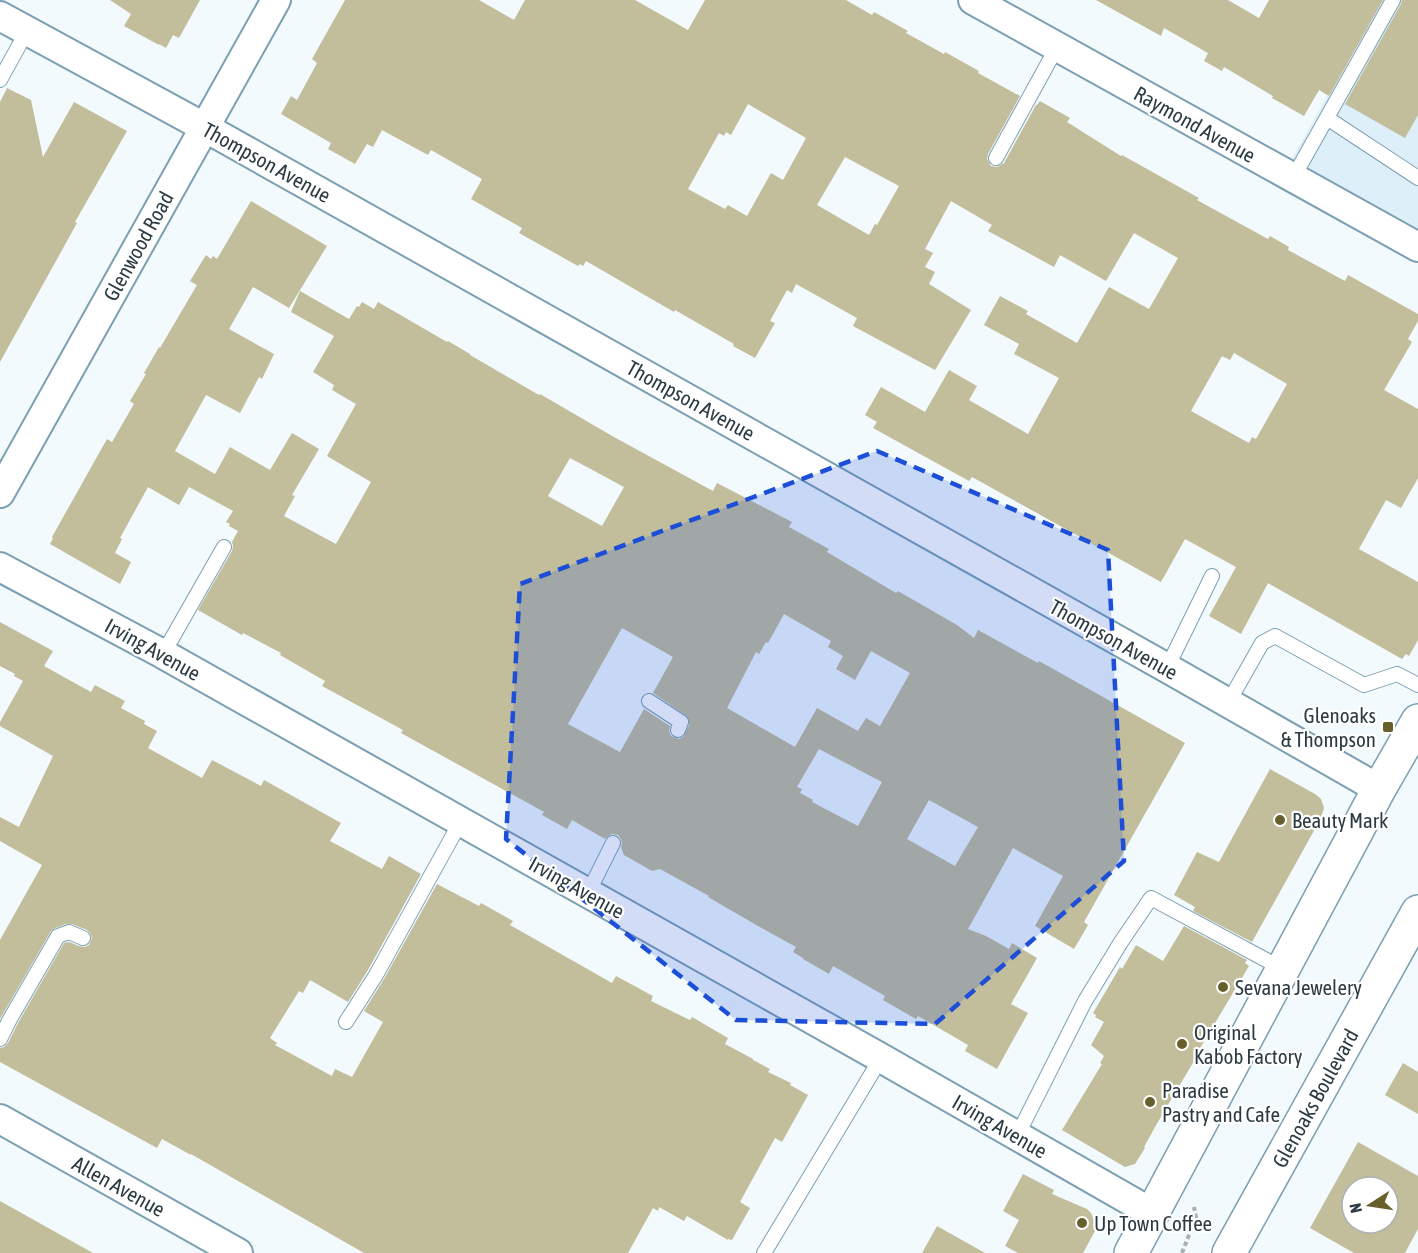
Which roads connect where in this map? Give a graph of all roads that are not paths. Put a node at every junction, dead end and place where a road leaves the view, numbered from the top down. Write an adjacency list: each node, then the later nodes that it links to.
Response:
1 (276, 0): 9 (street, Glenwood Road)
2 (973, 0): 6 (street, Raymond Avenue)
3 (1393, 0): 8 (lane)
4 (0, 15): 5 (street, Thompson Avenue)
5 (27, 31): 7 (lane); 9 (street, Thompson Avenue)
6 (1057, 47): 10 (lane); 11 (street, Raymond Avenue)
7 (0, 81)
8 (1327, 118): 11 (lane); 12 (lane)
9 (204, 127): 14 (street, Glenwood Road); 19 (street, Thompson Avenue)
10 (996, 158)
11 (1293, 178): 13 (street, Raymond Avenue)
12 (1418, 178)
13 (1418, 247)
14 (0, 493)
15 (224, 547): 18 (lane)
16 (0, 567): 18 (street, Irving Avenue)
17 (1212, 576): 19 (lane)
18 (163, 654): 26 (street, Irving Avenue)
19 (1167, 668): 22 (street, Thompson Avenue)
20 (1418, 685): 22 (lane)
21 (648, 701): 24 (lane)
22 (1228, 703): 25 (street, Thompson Avenue)
23 (1418, 721): 25 (main road)
24 (678, 730)
25 (1379, 789): 31 (main road)
26 (461, 821): 28 (street, Irving Avenue); 32 (lane)
27 (613, 843): 28 (lane)
28 (588, 893): 34 (street, Irving Avenue)
29 (1418, 912): 41 (main road, Glenoaks Boulevard)
30 (83, 938): 33 (lane)
31 (1282, 969): 36 (lane); 37 (main road)
32 (346, 1022)
33 (0, 1039)
34 (881, 1058): 36 (street, Irving Avenue); 39 (lane)
35 (0, 1119): 38 (street, Allen Avenue)
36 (1017, 1136): 37 (street, Irving Avenue)
37 (1152, 1213): 40 (main road)
38 (238, 1253)
39 (764, 1253)
40 (1131, 1253)
41 (1229, 1253)

